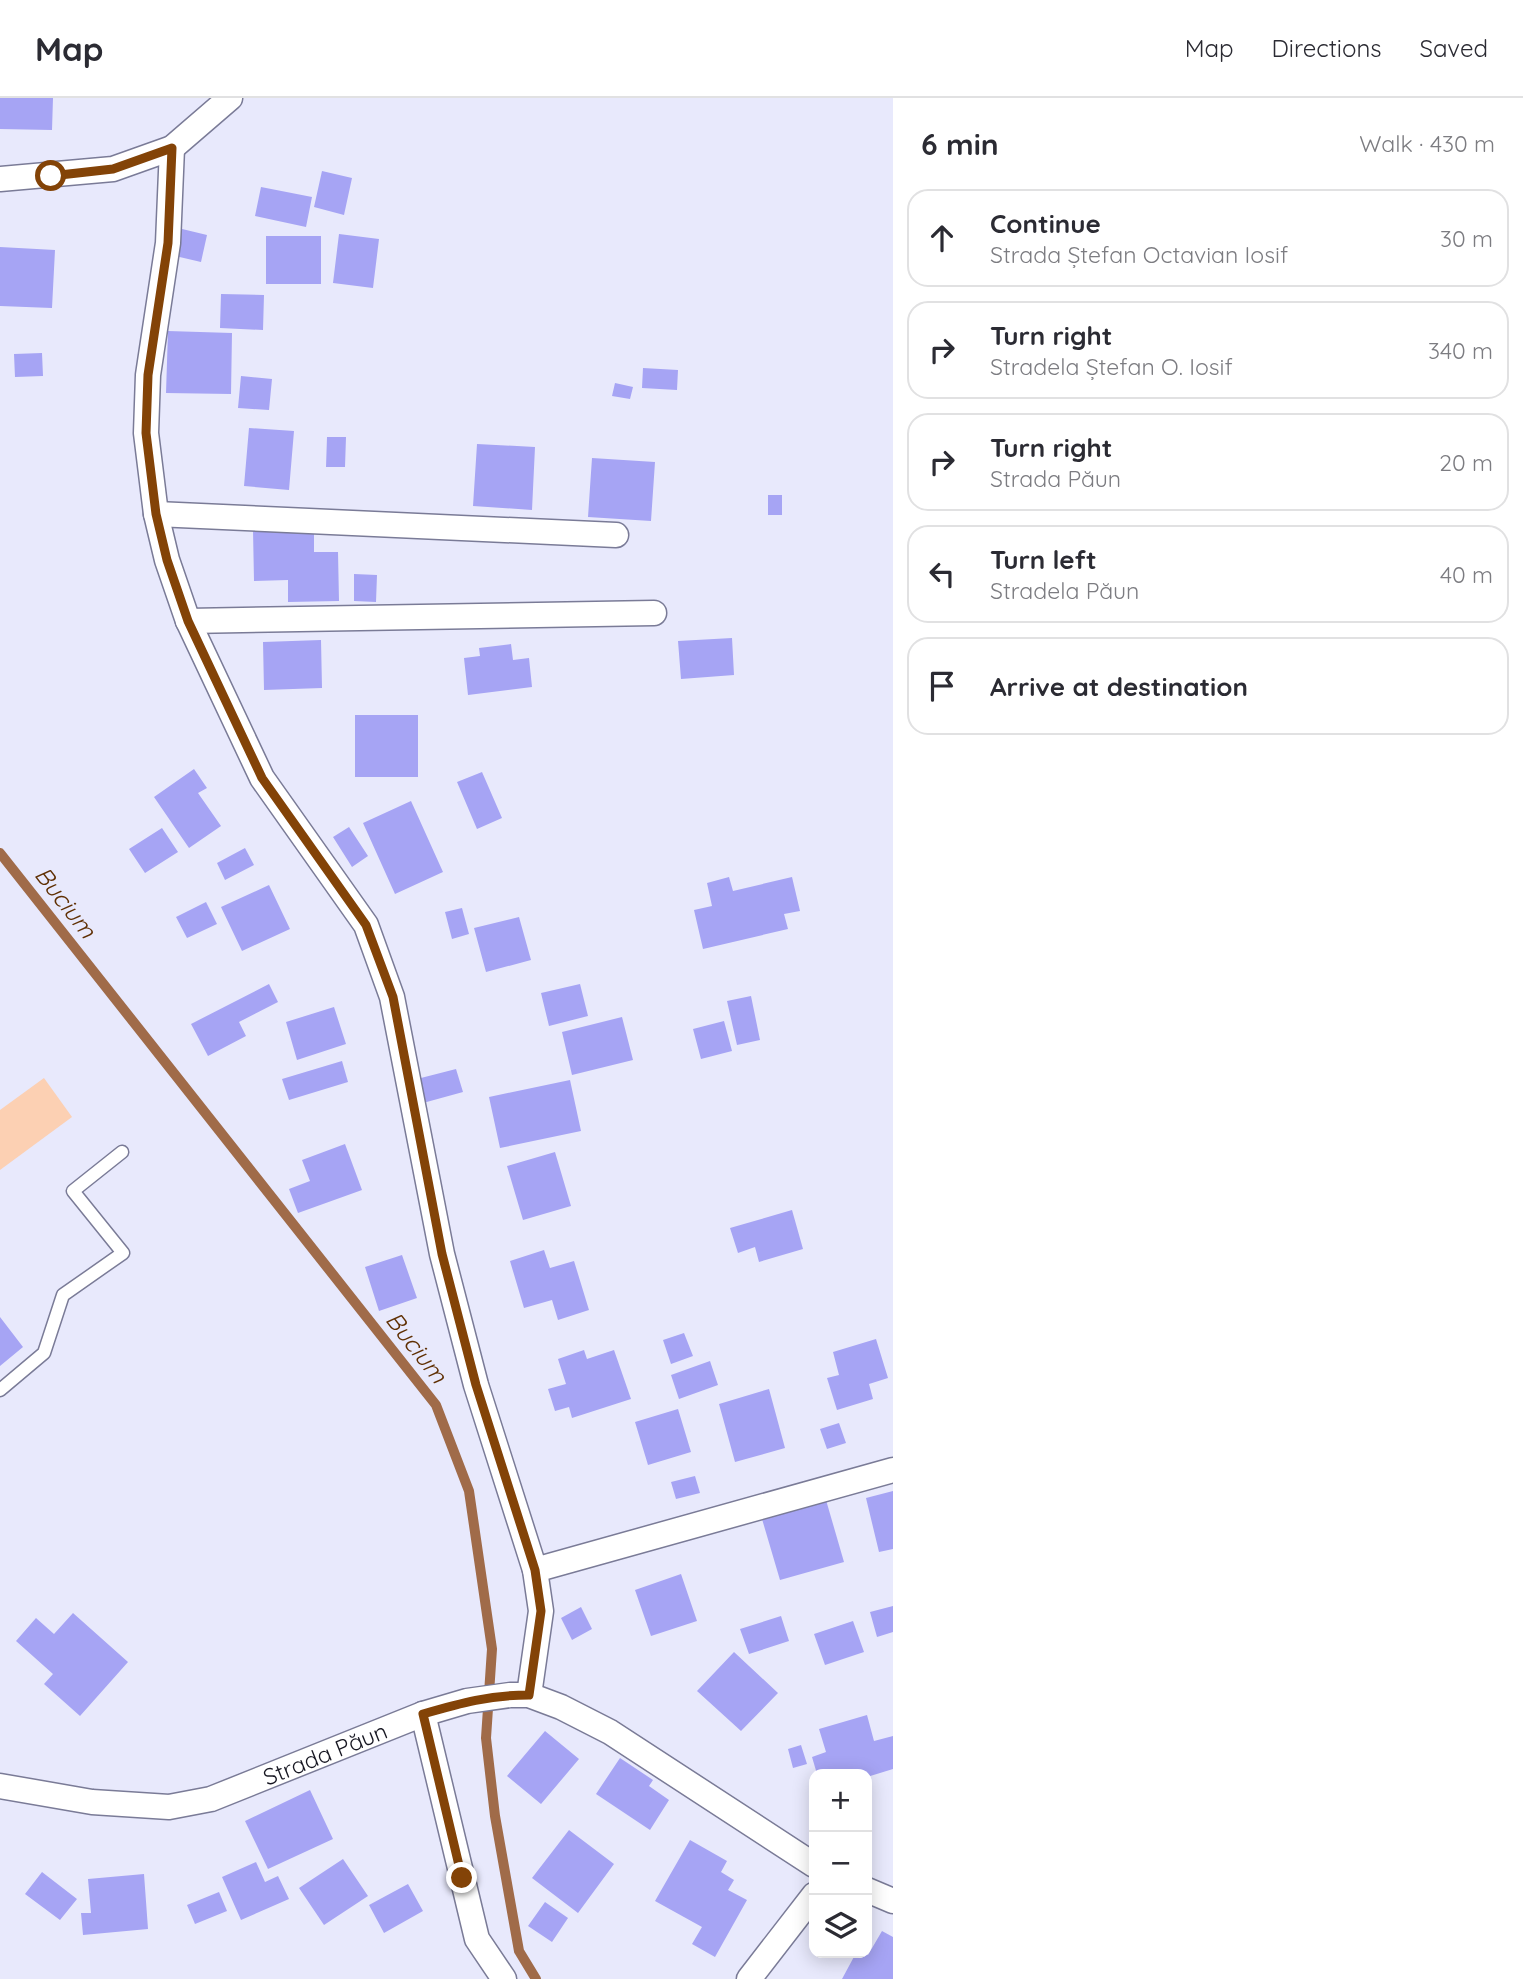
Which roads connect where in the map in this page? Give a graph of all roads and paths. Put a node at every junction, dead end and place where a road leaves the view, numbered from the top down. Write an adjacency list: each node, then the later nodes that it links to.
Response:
1 (230, 98): 2 (street)
2 (172, 148): 3 (street); 4 (street)
3 (0, 179)
4 (156, 514): 5 (street); 7 (street)
5 (616, 535)
6 (654, 613): 7 (street)
7 (188, 621): 11 (street)
8 (122, 1152): 9 (lane)
9 (0, 1390)
10 (893, 1470): 11 (street)
11 (535, 1570): 12 (street)
12 (520, 1695): 13 (street, Strada Păun); 15 (street, Strada Păun)
13 (423, 1714): 14 (street, Strada Păun); 19 (street)
14 (0, 1786)
15 (809, 1862)
16 (872, 1892): 18 (street)
17 (809, 1901): 20 (street)
18 (893, 1901)
19 (504, 1979)
20 (749, 1979)

